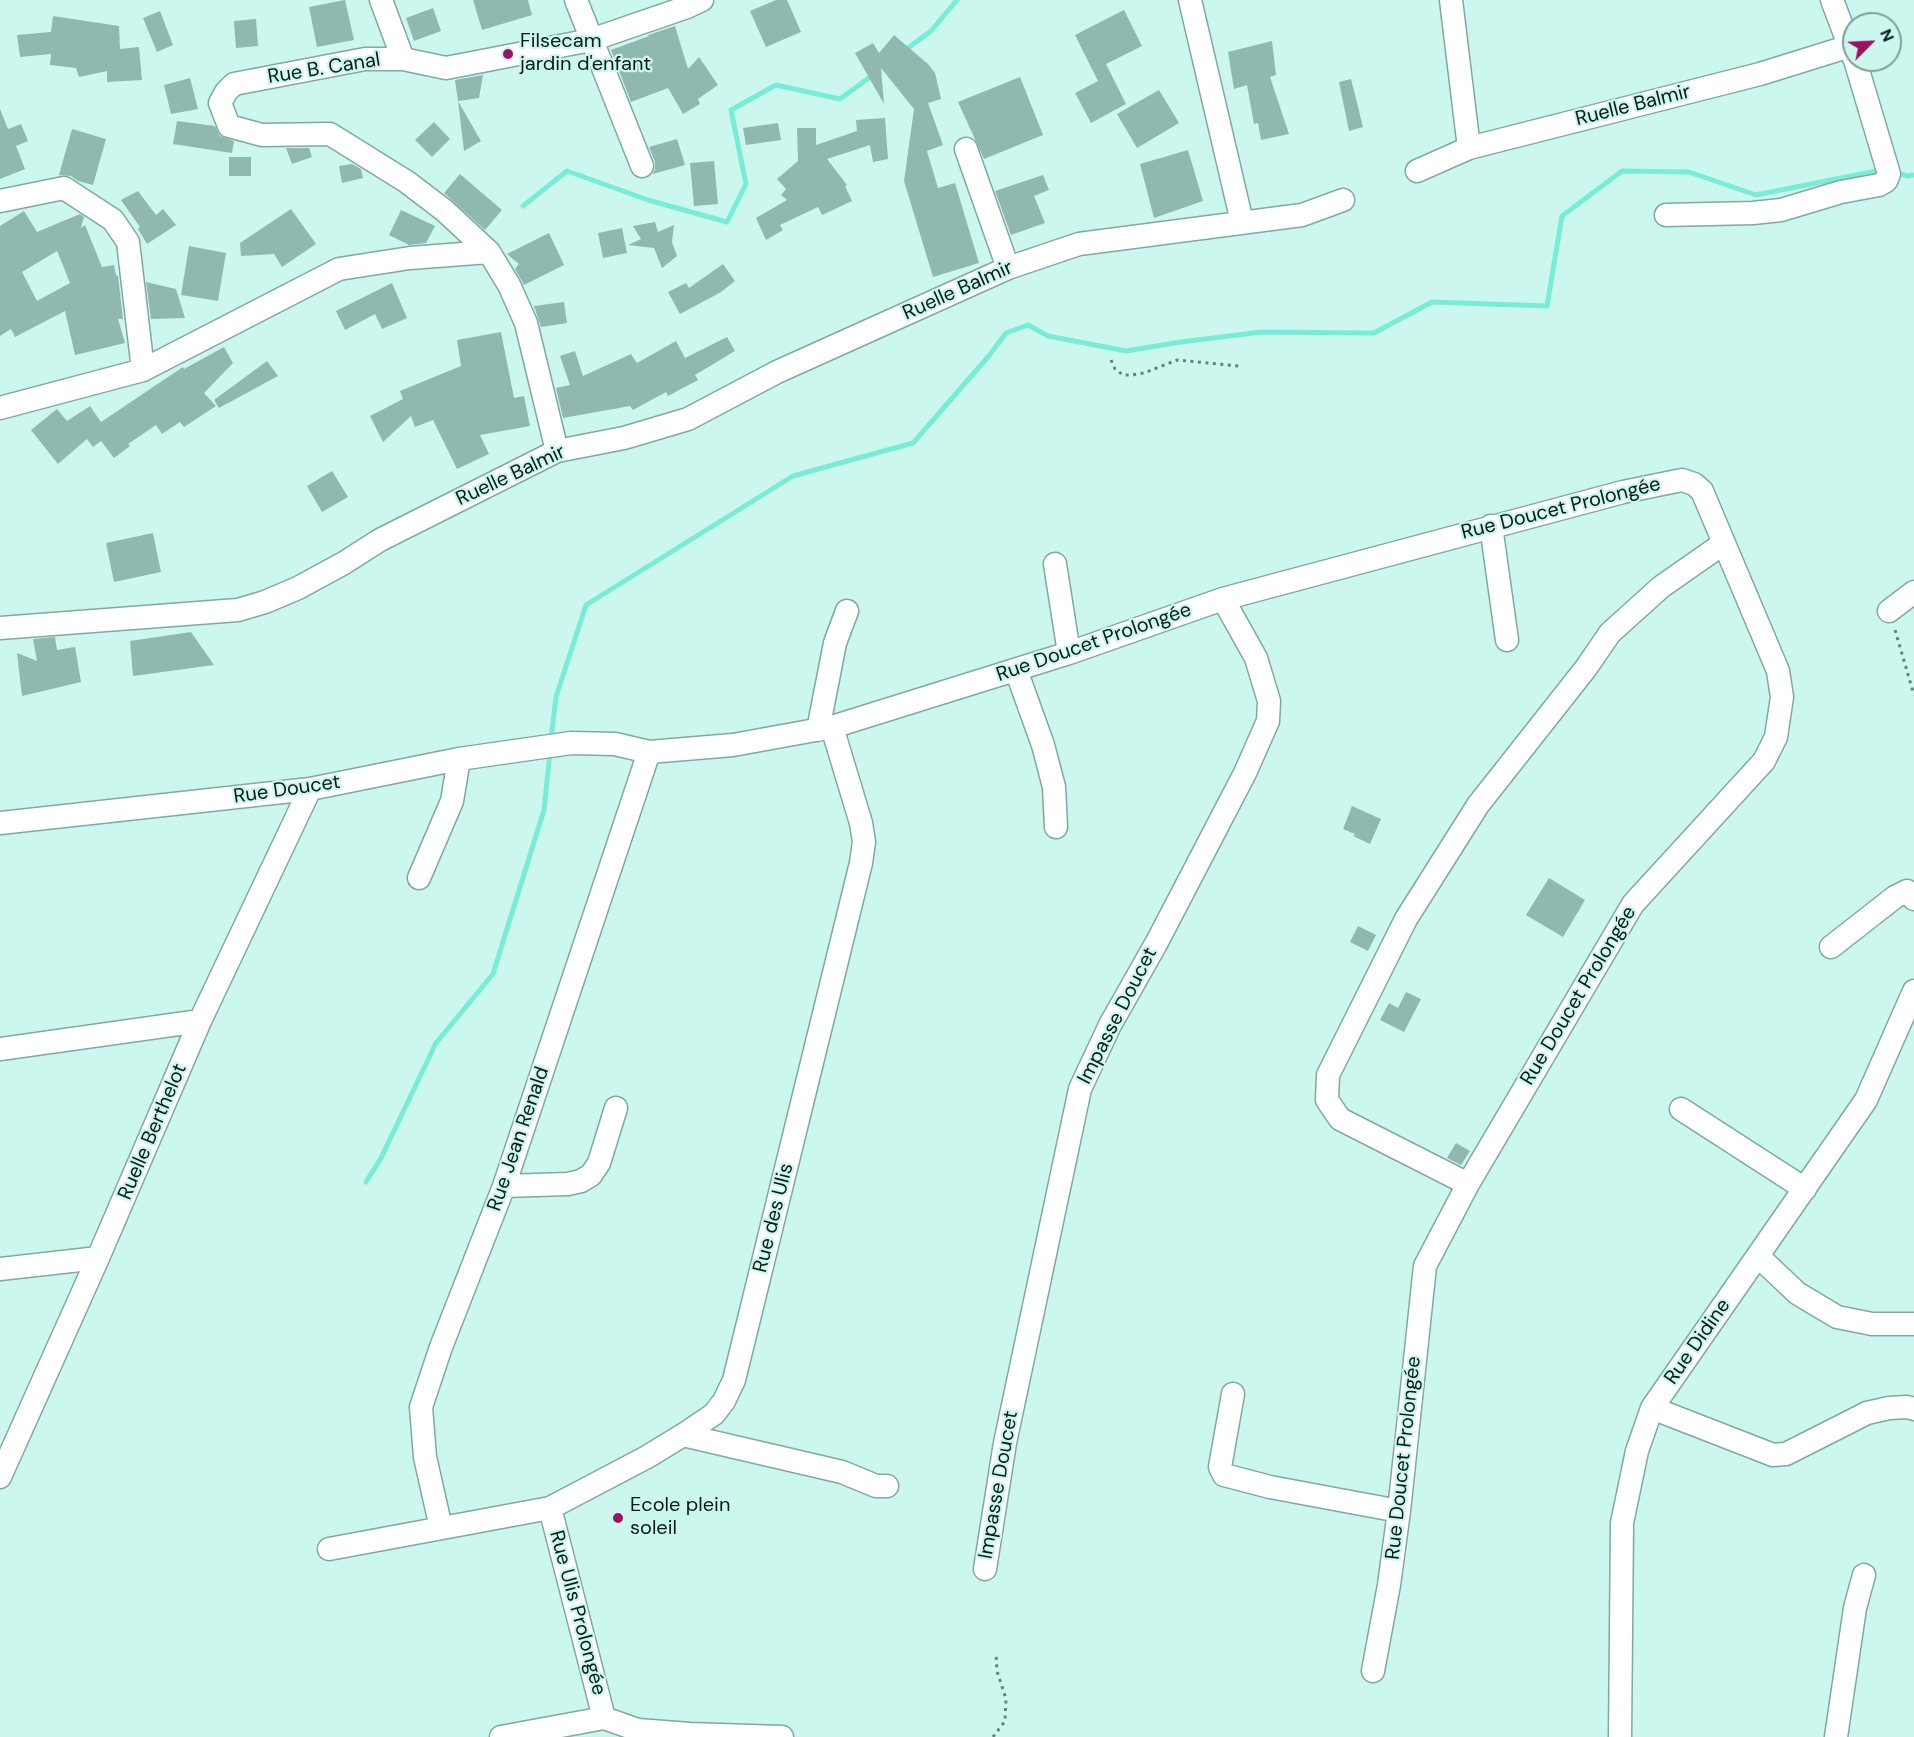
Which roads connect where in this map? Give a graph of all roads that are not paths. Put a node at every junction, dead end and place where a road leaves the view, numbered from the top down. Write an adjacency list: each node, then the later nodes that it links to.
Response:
1 (381, 0): 10 (street)
2 (576, 0): 8 (street)
3 (702, 0): 8 (street, Rue B. Canal)
4 (1190, 0): 19 (street)
5 (1452, 0): 12 (street)
6 (1832, 0): 7 (street)
7 (1842, 26)
8 (591, 40): 10 (street, Rue B. Canal); 14 (street)
9 (1842, 57): 12 (street, Ruelle Balmir)
10 (403, 59): 20 (street, Rue B. Canal)
11 (1858, 72): 18 (street)
12 (1469, 148): 15 (street, Ruelle Balmir)
13 (966, 149): 21 (street)
14 (642, 166)
15 (1418, 171)
16 (1343, 200): 19 (street, Ruelle Balmir)
17 (0, 201): 22 (street)
18 (1666, 215)
19 (1242, 222): 21 (street, Ruelle Balmir)
20 (489, 252): 22 (street); 24 (street)
21 (1008, 268): 24 (street, Ruelle Balmir)
22 (143, 370): 23 (street)
23 (0, 408)
24 (557, 451): 32 (street, Ruelle Balmir)
25 (1491, 526): 26 (street, Rue Doucet Prolongée); 29 (street, Rue Doucet Prolongée); 33 (street)
26 (1724, 543): 51 (street, Rue Doucet Prolongée); 51 (street)
27 (1055, 564): 34 (street)
28 (1914, 592): 31 (street)
29 (1223, 599): 34 (street, Rue Doucet Prolongée); 68 (street, Impasse Doucet)
30 (847, 611): 36 (street)
31 (1889, 611)
32 (0, 628)
33 (1507, 640)
34 (1069, 653): 35 (street, Rue Doucet Prolongée)
35 (1016, 670): 36 (street, Rue Doucet Prolongée); 42 (street)
36 (825, 728): 38 (street, Rue Doucet Prolongée); 61 (street, Rue des Ulis)
37 (572, 743): 38 (street, Rue Doucet Prolongée); 39 (street, Rue Doucet)
38 (649, 752): 52 (street, Rue Jean Renald)
39 (459, 759): 40 (street, Rue Doucet); 43 (street)
40 (310, 789): 41 (street, Rue Doucet); 47 (street, Ruelle Berthelot)
41 (0, 823)
42 (1056, 827)
43 (419, 878)
44 (1914, 899): 45 (street)
45 (1831, 946)
46 (1914, 992): 53 (street, Rue Didine)
47 (200, 1021): 48 (street); 55 (street, Ruelle Berthelot)
48 (0, 1049)
49 (616, 1108): 52 (street)
50 (1681, 1109): 53 (street)
51 (1468, 1184): 65 (street, Rue Doucet Prolongée)
52 (504, 1186): 66 (street, Rue Jean Renald)
53 (1805, 1189): 54 (street, Rue Didine)
54 (1758, 1256): 57 (street); 59 (street, Rue Didine)
55 (98, 1258): 56 (street); 62 (street, Ruelle Berthelot)
56 (0, 1269)
57 (1914, 1324)
58 (1233, 1394): 65 (street)
59 (1652, 1408): 60 (street); 75 (street, Rue Didine)
60 (1914, 1409)
61 (683, 1435): 63 (street); 64 (street, Rue des Ulis)
62 (0, 1477)
63 (887, 1486)
64 (550, 1508): 66 (street, Rue des Ulis); 71 (street, Rue Ulis Prolongée)
65 (1399, 1510): 70 (street, Rue Doucet Prolongée)
66 (441, 1528): 67 (street, Rue des Ulis)
67 (329, 1549)
68 (985, 1569)
69 (1864, 1575): 76 (street)
70 (1373, 1671)
71 (604, 1718): 72 (street); 73 (street)
72 (638, 1734): 74 (street)
73 (501, 1737)
74 (782, 1737)
75 (1620, 1737)
76 (1836, 1737)

